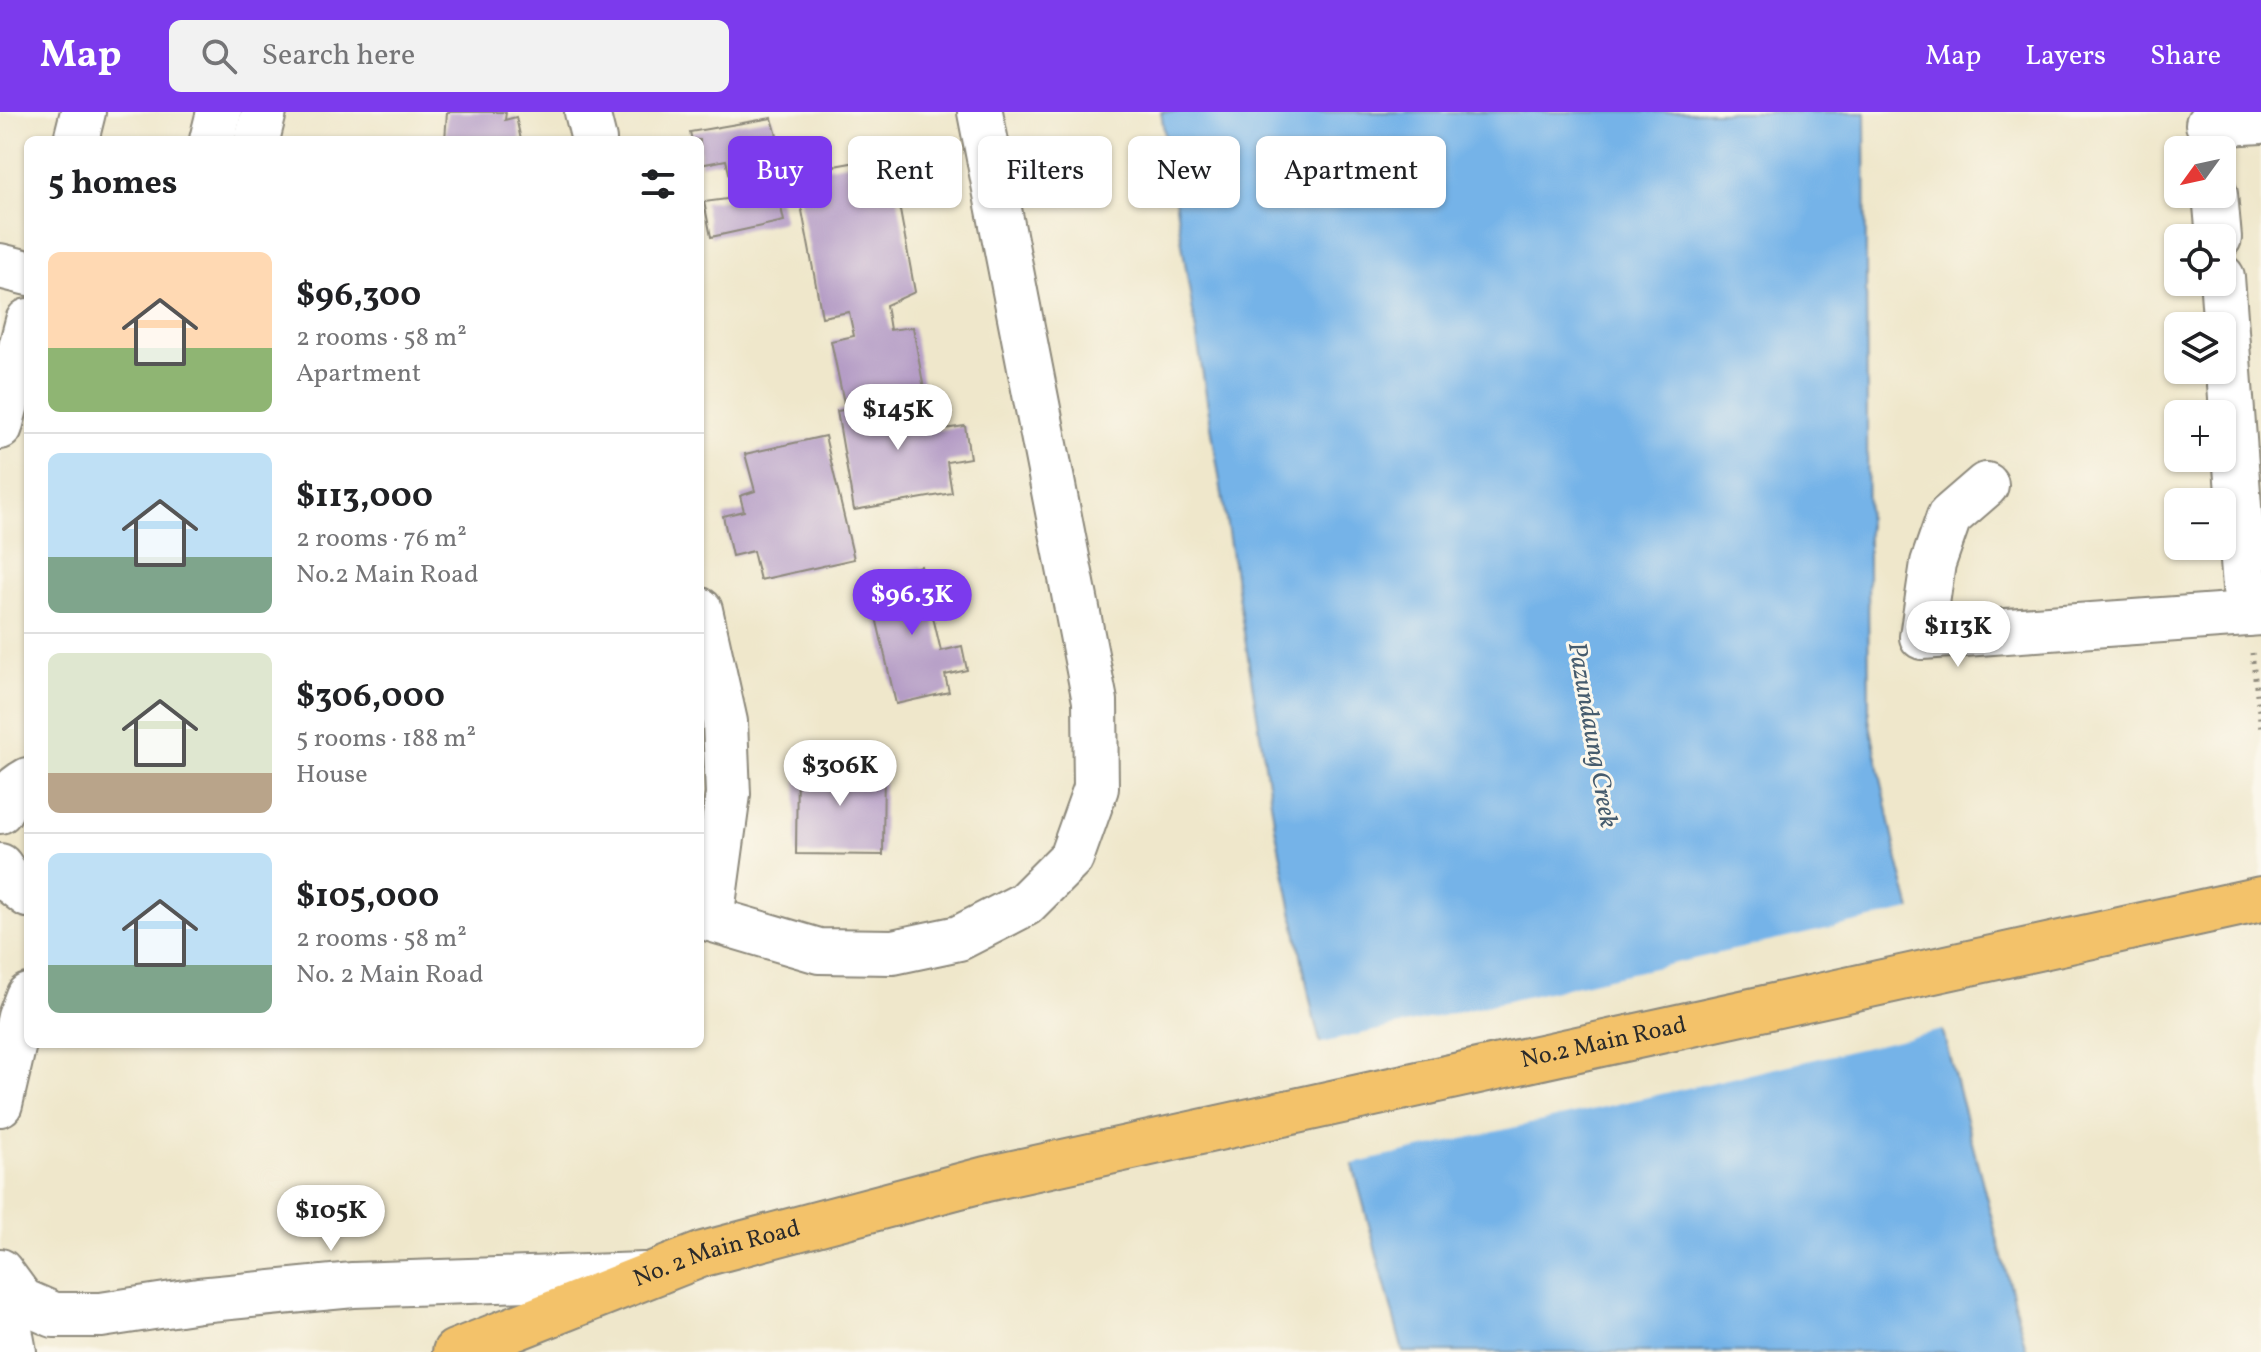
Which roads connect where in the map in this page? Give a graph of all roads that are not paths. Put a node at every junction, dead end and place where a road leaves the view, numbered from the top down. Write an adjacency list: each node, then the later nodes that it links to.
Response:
1 (83, 112): 8 (street)
2 (219, 112): 9 (street)
3 (264, 112): 10 (street)
4 (587, 112): 11 (street)
5 (980, 112): 24 (street)
6 (2261, 121): 7 (street)
7 (2209, 129)
8 (77, 136)
9 (213, 136)
10 (258, 136)
11 (593, 136)
12 (0, 266): 13 (street)
13 (24, 272)
14 (2226, 296): 16 (street)
15 (24, 336): 17 (street)
16 (2246, 381): 19 (street)
17 (0, 427)
18 (1986, 485): 19 (street)
19 (2254, 614)
20 (704, 628): 24 (street)
21 (24, 782): 22 (street)
22 (0, 811)
23 (2242, 902): 27 (main road, No.2 Main Road)
24 (705, 917)
25 (24, 1006): 26 (street)
26 (0, 1104)
27 (986, 1179): 29 (main road, No. 2 Main Road)
28 (0, 1274): 29 (street); 30 (street)
29 (650, 1275): 31 (main road, No. 2 Main Road)
30 (14, 1352)
31 (455, 1352)

